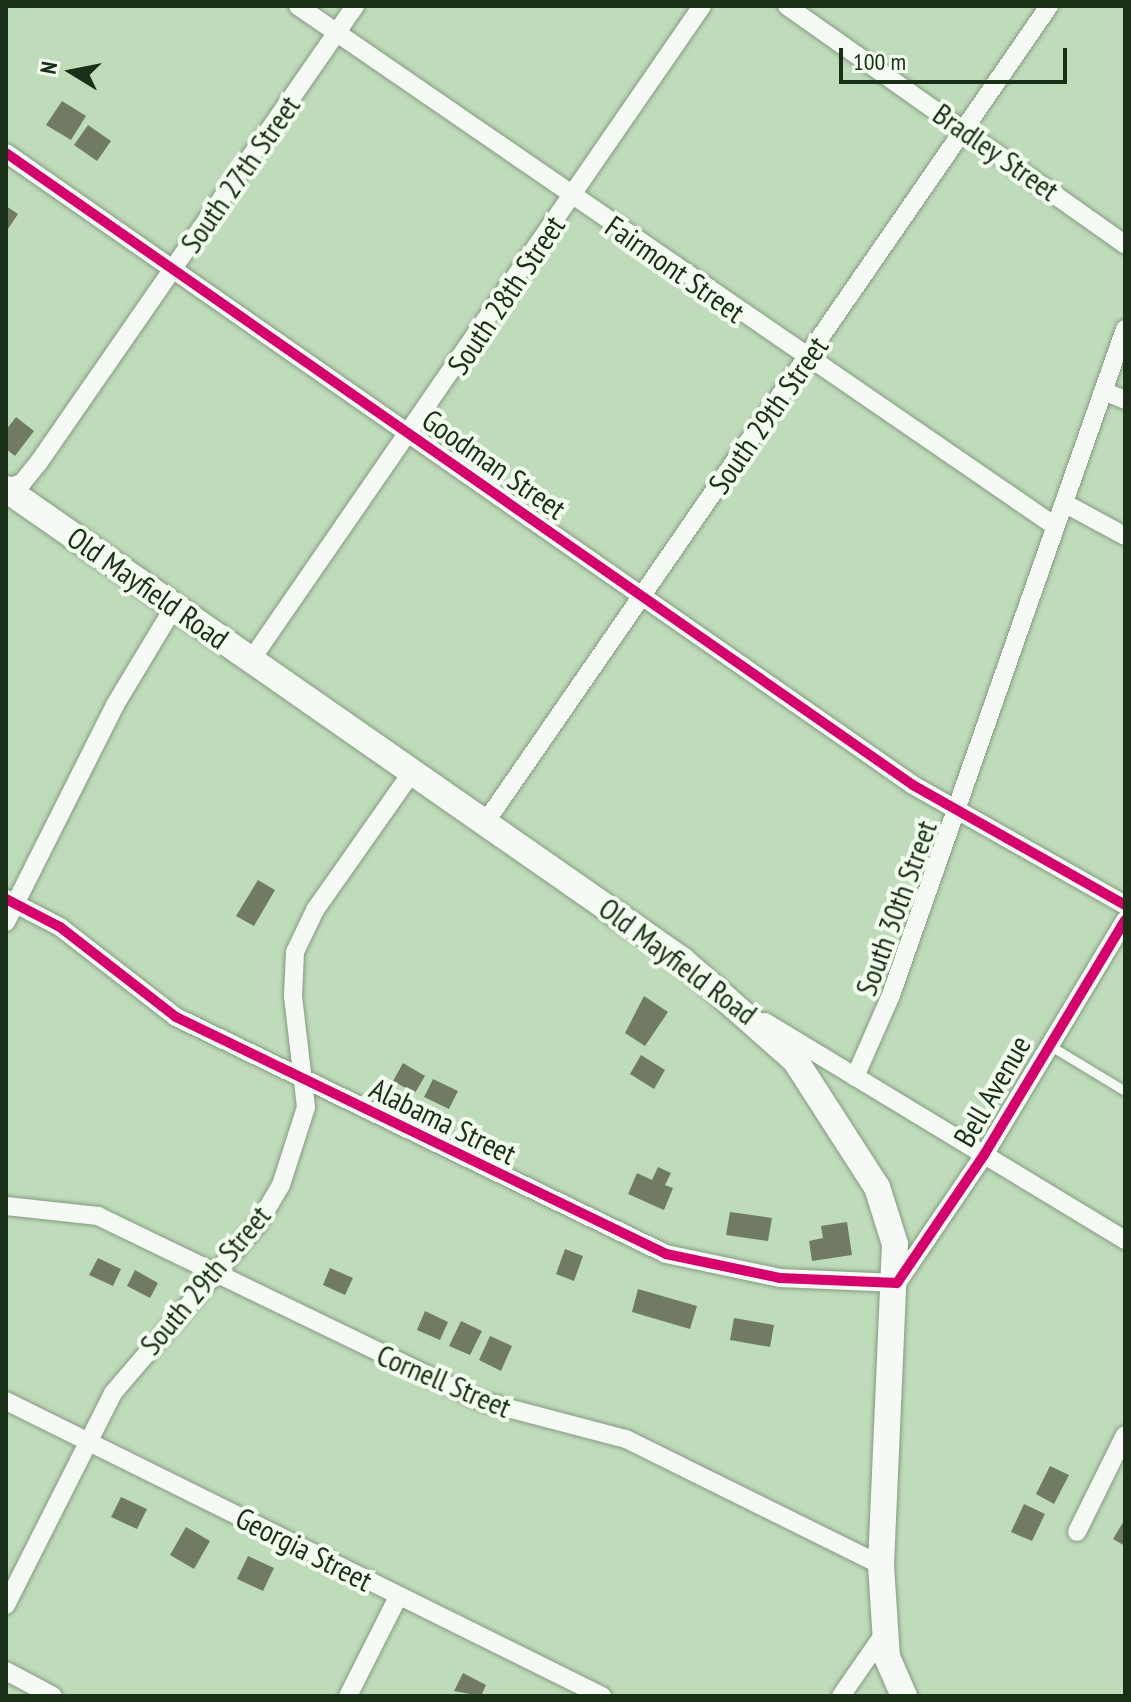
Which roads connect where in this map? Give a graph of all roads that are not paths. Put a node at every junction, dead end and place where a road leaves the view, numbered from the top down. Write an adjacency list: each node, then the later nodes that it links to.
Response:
1 (298, 6): 6 (street, Fairmont Street)
2 (355, 6): 6 (street, South 27th Street)
3 (702, 6): 9 (street, South 28th Street)
4 (787, 6): 7 (street, Bradley Street)
5 (1049, 6): 7 (street, South 29th Street)
6 (337, 32): 9 (street, Fairmont Street); 11 (street, South 27th Street)
7 (964, 127): 10 (street, Bradley Street); 13 (street, South 29th Street)
8 (6, 153): 11 (street, Goodman Street)
9 (573, 197): 13 (street, Fairmont Street); 16 (street, South 28th Street)
10 (1125, 244)
11 (173, 271): 16 (street, Goodman Street); 17 (street, South 27th Street)
12 (1125, 329): 14 (street, South 30th Street)
13 (807, 359): 19 (street, Fairmont Street); 21 (street, South 29th Street)
14 (1103, 391): 15 (street); 18 (street, South 30th Street)
15 (1125, 400)
16 (410, 435): 21 (street, Goodman Street); 23 (street, South 28th Street)
17 (6, 489): 22 (main road, Old Mayfield Road)
18 (1064, 503): 19 (street, South 30th Street); 20 (street)
19 (1055, 526): 25 (street, South 30th Street)
20 (1125, 536)
21 (642, 596): 25 (street, Goodman Street); 26 (street, South 29th Street)
22 (174, 607): 23 (main road, Old Mayfield Road); 27 (street)
23 (251, 660): 24 (main road, Old Mayfield Road)
24 (412, 772): 26 (main road, Old Mayfield Road); 34 (street, South 29th Street)
25 (956, 811): 28 (street, Goodman Street); 33 (street, South 30th Street)
26 (485, 823): 31 (main road, Old Mayfield Road)
27 (11, 901): 30 (street); 34 (street, Alabama Street)
28 (1125, 905)
29 (1125, 920): 32 (street, Bell Avenue)
30 (6, 922)
31 (754, 1016): 33 (street); 40 (main road, Old Mayfield Road)
32 (1047, 1043): 35 (lane); 36 (street, Bell Avenue)
33 (855, 1077): 36 (street)
34 (307, 1081): 39 (street, South 29th Street); 40 (street, Alabama Street)
35 (1125, 1091)
36 (984, 1155): 38 (street); 40 (street, Bell Avenue)
37 (6, 1206): 39 (street, Cornell Street)
38 (1125, 1240)
39 (218, 1273): 43 (street, South 29th Street); 46 (street, Cornell Street)
40 (897, 1283): 46 (main road, Old Mayfield Road)
41 (6, 1401): 43 (street, Georgia Street)
42 (1125, 1435): 44 (street)
43 (87, 1441): 47 (street, Georgia Street); 48 (street, South 29th Street)
44 (1119, 1465): 45 (street)
45 (1077, 1532)
46 (881, 1565): 49 (main road, Old Mayfield Road)
47 (398, 1597): 52 (street); 53 (street, Georgia Street)
48 (6, 1605)
49 (884, 1634): 54 (street); 55 (main road, Old Mayfield Road)
50 (6, 1671): 51 (street)
51 (53, 1696)
52 (348, 1696)
53 (602, 1696)
54 (841, 1696)
55 (904, 1696)

